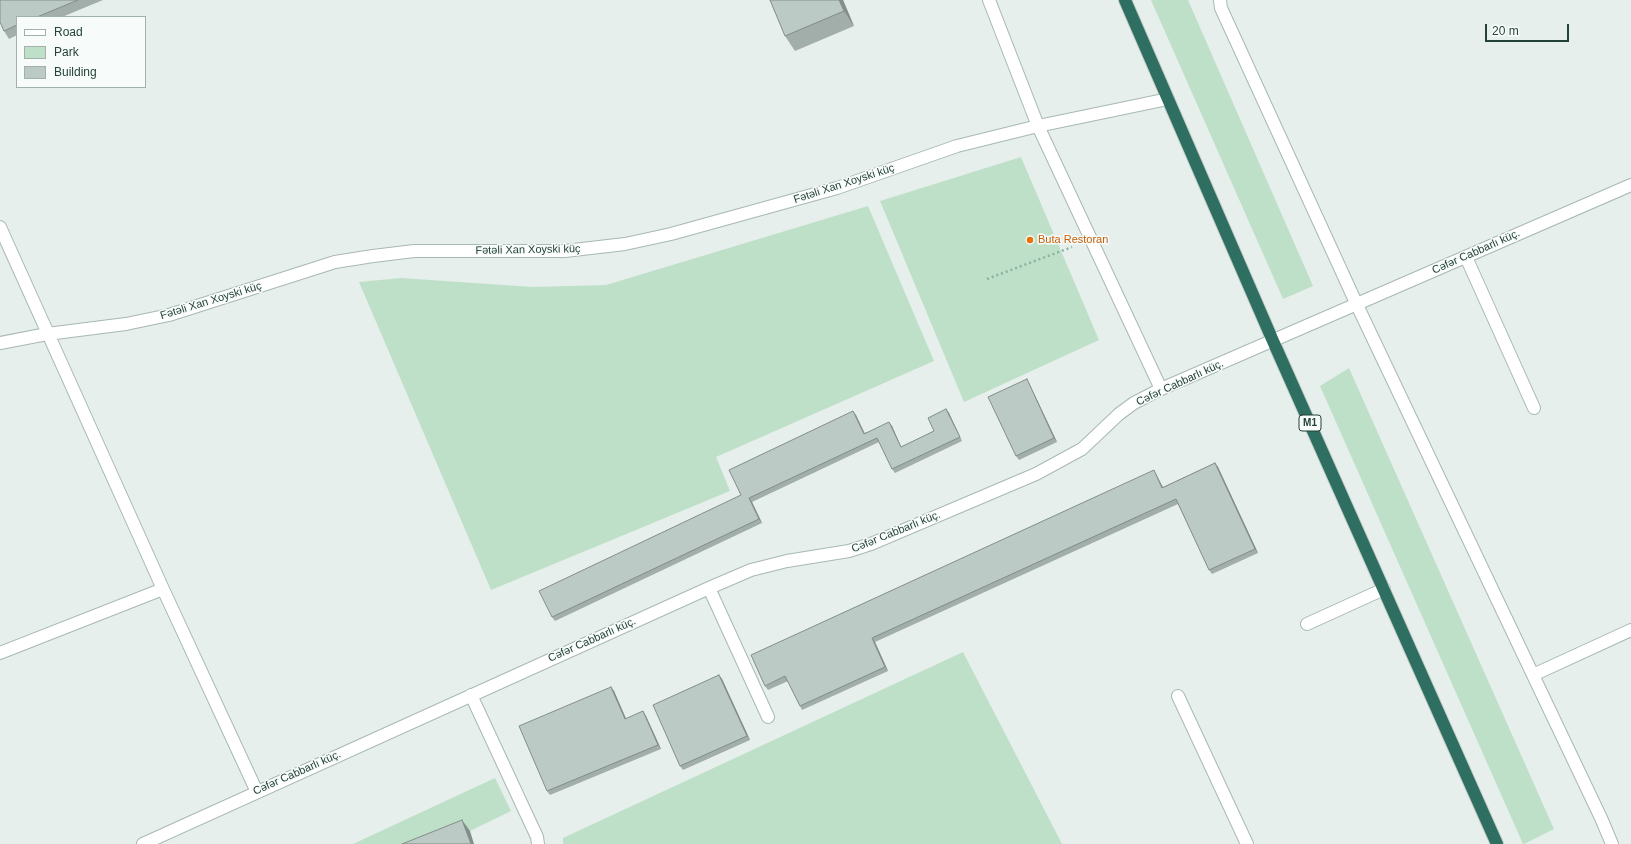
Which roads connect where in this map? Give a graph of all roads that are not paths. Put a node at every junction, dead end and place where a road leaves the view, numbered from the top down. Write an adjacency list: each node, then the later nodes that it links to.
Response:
1 (989, 0): 5 (street)
2 (1125, 0): 4 (highway, M1)
3 (1220, 0): 9 (street)
4 (1168, 99): 5 (street, Fətəli Xan Xoyski küç); 11 (highway, M1)
5 (1038, 126): 10 (street, Fətəli Xan Xoyski küç); 13 (street)
6 (1631, 185): 8 (street, Cəfər Cabbarlı küç.)
7 (0, 227): 10 (street)
8 (1466, 257): 9 (street, Cəfər Cabbarlı küç.); 14 (street)
9 (1357, 305): 11 (street, Cəfər Cabbarlı küç.); 21 (street)
10 (47, 334): 12 (street, Fətəli Xan Xoyski küç); 16 (street)
11 (1273, 340): 13 (street, Cəfər Cabbarlı küç.); 17 (highway, M1)
12 (0, 343)
13 (1161, 390): 15 (street, Cəfər Cabbarlı küç.)
14 (1534, 408)
15 (709, 588): 22 (street, Cəfər Cabbarlı küç.); 24 (street)
16 (163, 589): 20 (street); 25 (street)
17 (1384, 589): 18 (street); 29 (highway, M1)
18 (1307, 624)
19 (1631, 630): 21 (street)
20 (0, 653)
21 (1533, 675): 30 (street)
22 (471, 695): 25 (street, Cəfər Cabbarlı küç.); 27 (street)
23 (1178, 696): 28 (street)
24 (768, 717)
25 (257, 792): 26 (street, Cəfər Cabbarlı küç.)
26 (143, 844)
27 (538, 844)
28 (1247, 844)
29 (1497, 844)
30 (1612, 844)

